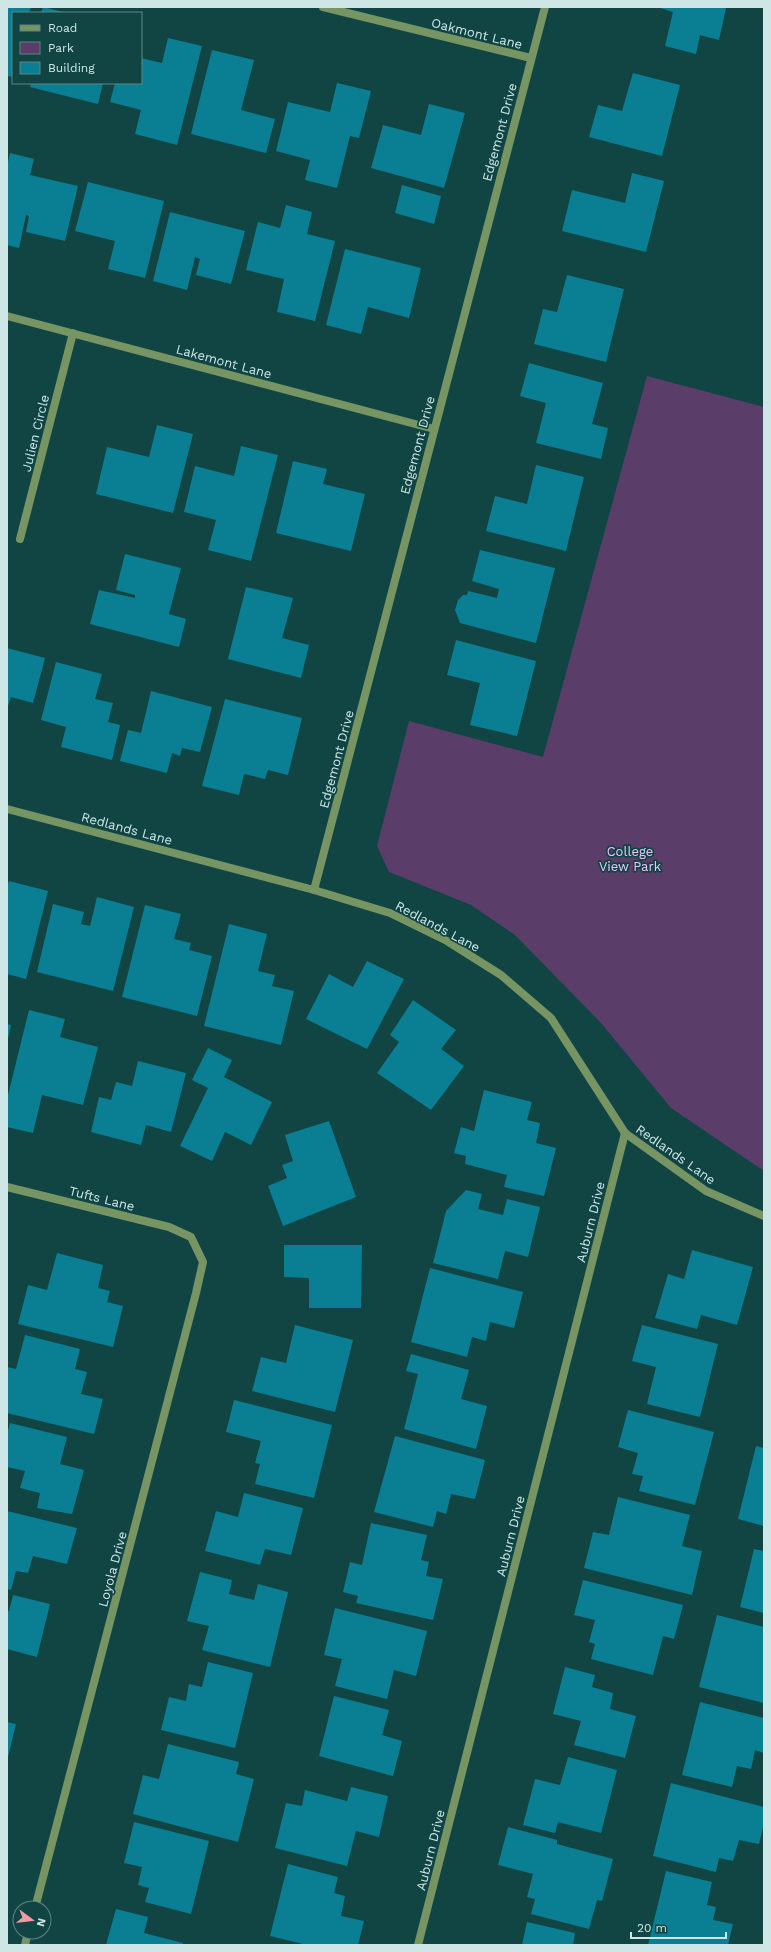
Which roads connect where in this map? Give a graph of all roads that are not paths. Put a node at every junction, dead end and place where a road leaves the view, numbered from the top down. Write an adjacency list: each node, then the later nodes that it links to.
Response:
1 (323, 7): 3 (street, Oakmont Lane)
2 (544, 7): 3 (street, Edgemont Drive)
3 (531, 58): 6 (street, Edgemont Drive)
4 (7, 316): 5 (street, Lakemont Lane)
5 (73, 333): 6 (street, Lakemont Lane); 7 (street, Julien Circle)
6 (434, 429): 9 (street, Edgemont Drive)
7 (20, 539)
8 (7, 809): 9 (street, Redlands Lane)
9 (314, 890): 10 (street, Redlands Lane)
10 (625, 1133): 12 (street, Redlands Lane); 15 (street, Auburn Drive)
11 (7, 1187): 13 (street, Tufts Lane)
12 (764, 1216)
13 (191, 1237): 14 (street, Loyola Drive)
14 (37, 1900)
15 (418, 1945)

